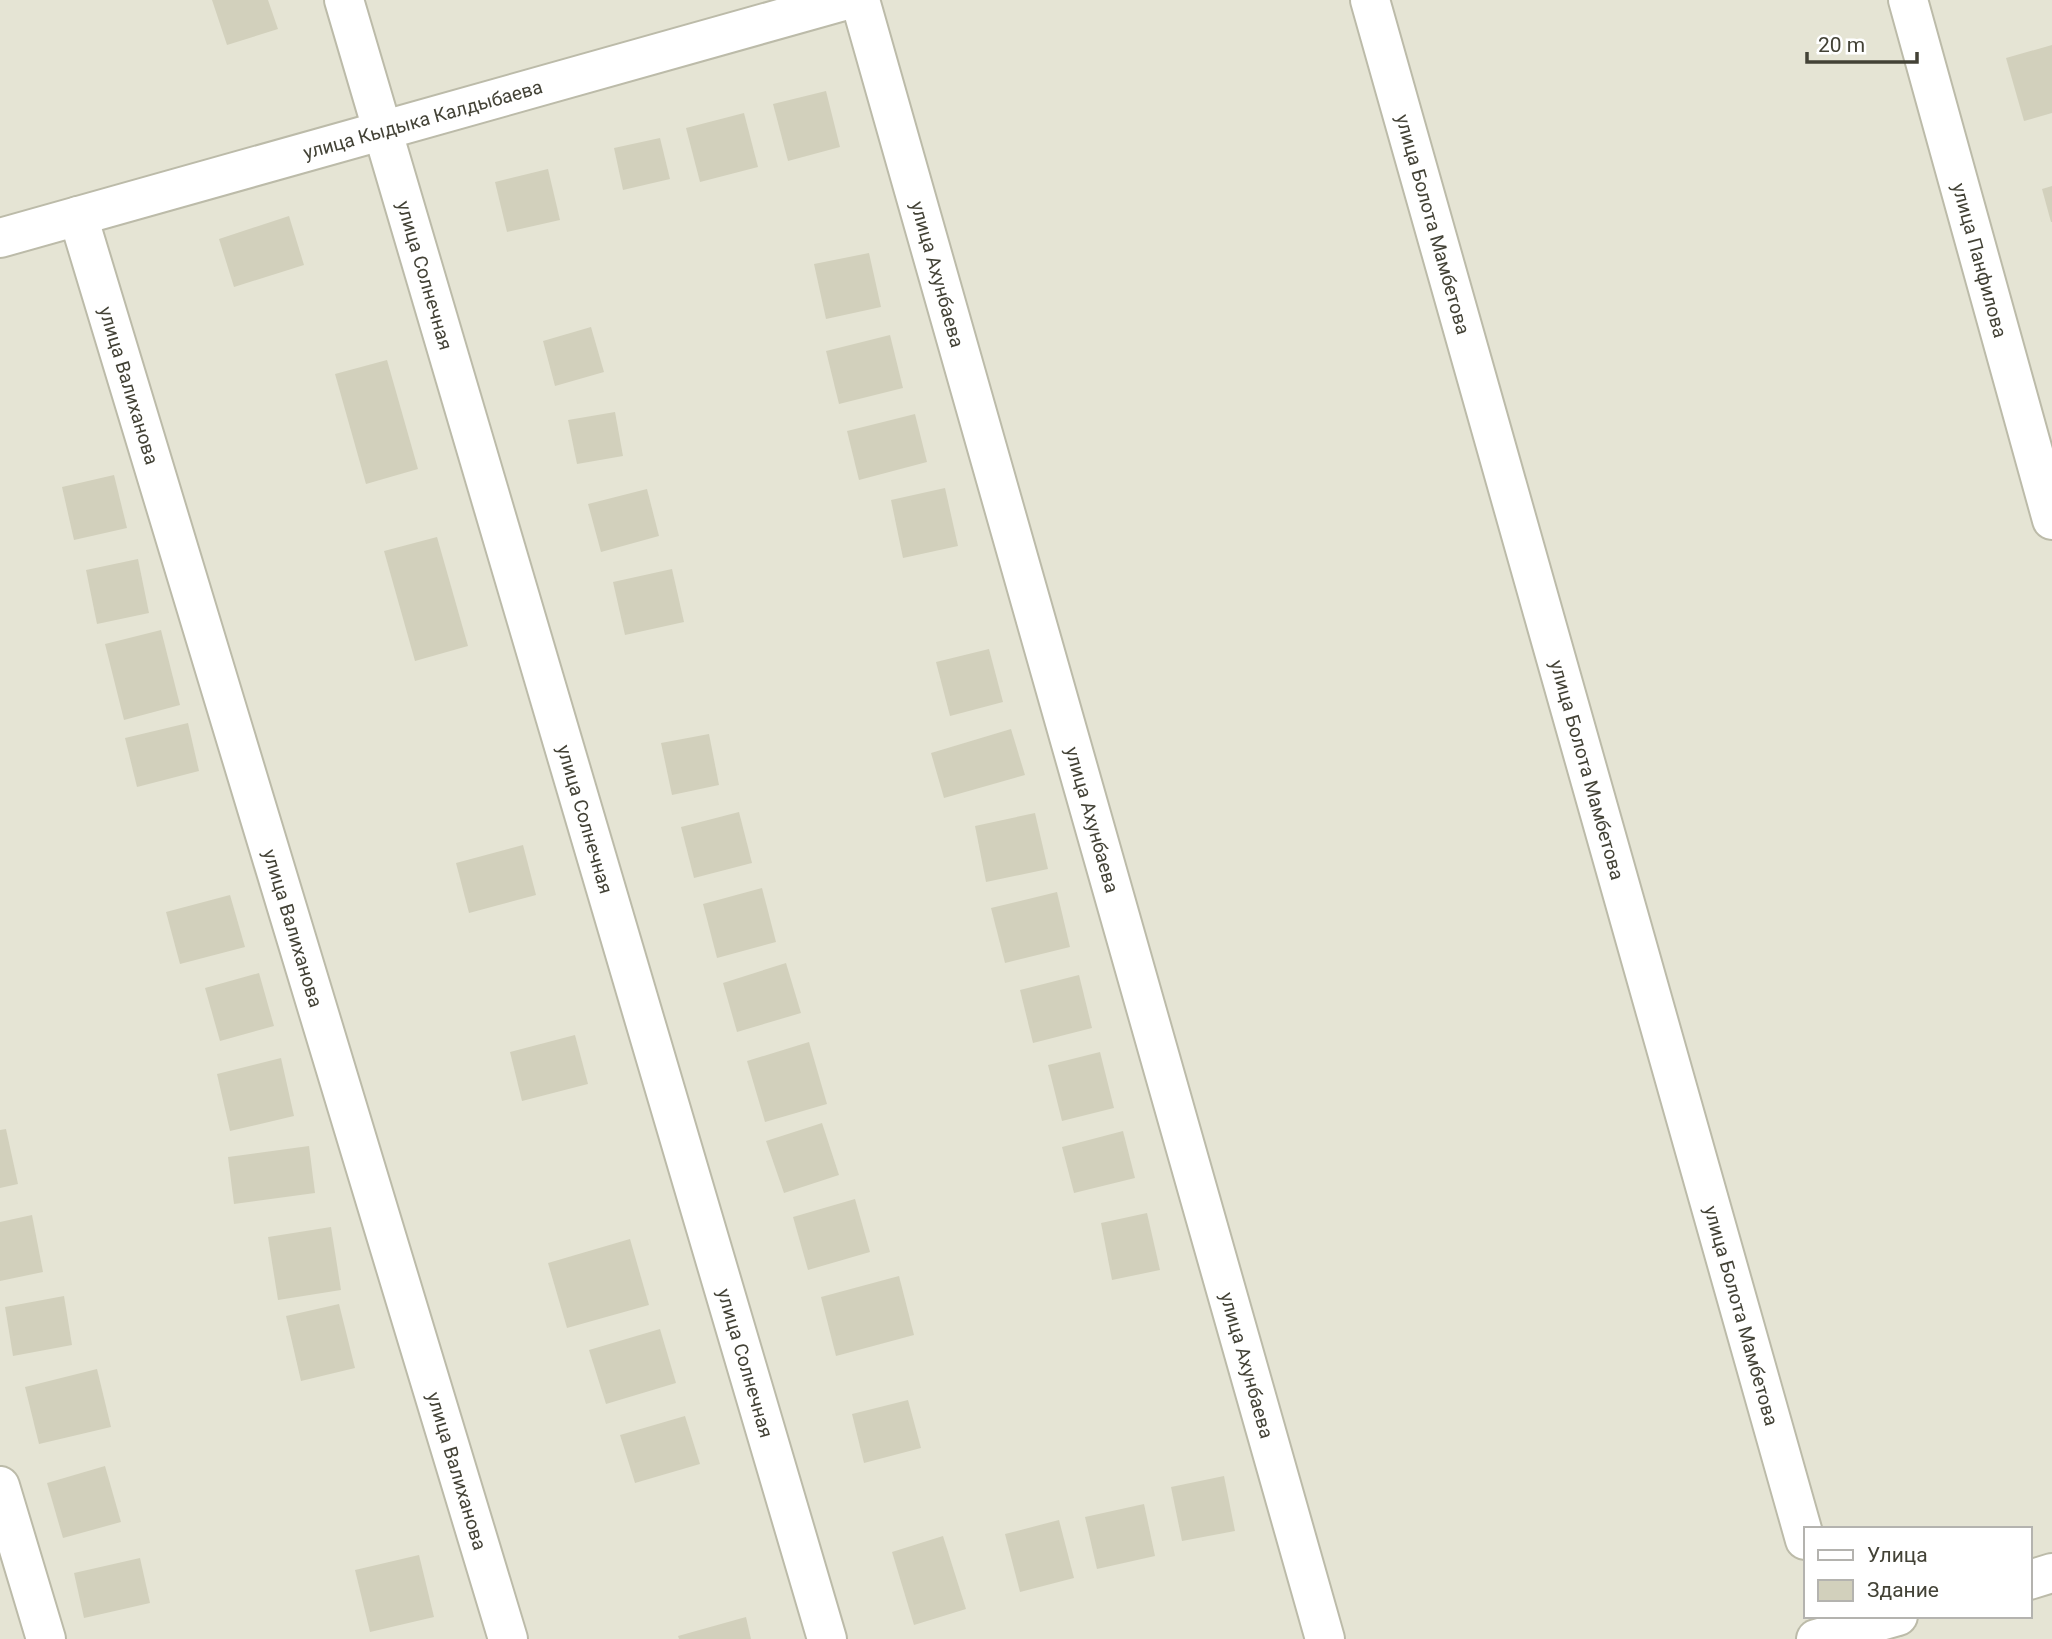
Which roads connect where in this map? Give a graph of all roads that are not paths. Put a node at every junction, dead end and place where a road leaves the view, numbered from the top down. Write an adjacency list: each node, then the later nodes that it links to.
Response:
1 (344, 0): 6 (street, улица Солнечная)
2 (847, 0): 6 (street, улица Кыдыка Калдыбаева)
3 (860, 0): 19 (street, улица Ахунбаева)
4 (1370, 0): 11 (street, улица Болота Мамбетова)
5 (1908, 0): 9 (street, улица Панфилова)
6 (383, 130): 7 (street, улица Кыдыка Калдыбаева); 18 (street, улица Солнечная)
7 (78, 216): 8 (street, улица Кыдыка Калдыбаева); 17 (street, улица Валиханова)
8 (0, 238)
9 (2052, 520)
10 (0, 1486): 16 (street)
11 (1804, 1536)
12 (2052, 1573): 13 (street)
13 (2031, 1579)
14 (1888, 1618): 15 (street)
15 (1825, 1630)
16 (46, 1639)
17 (508, 1639)
18 (827, 1639)
19 (1325, 1639)

